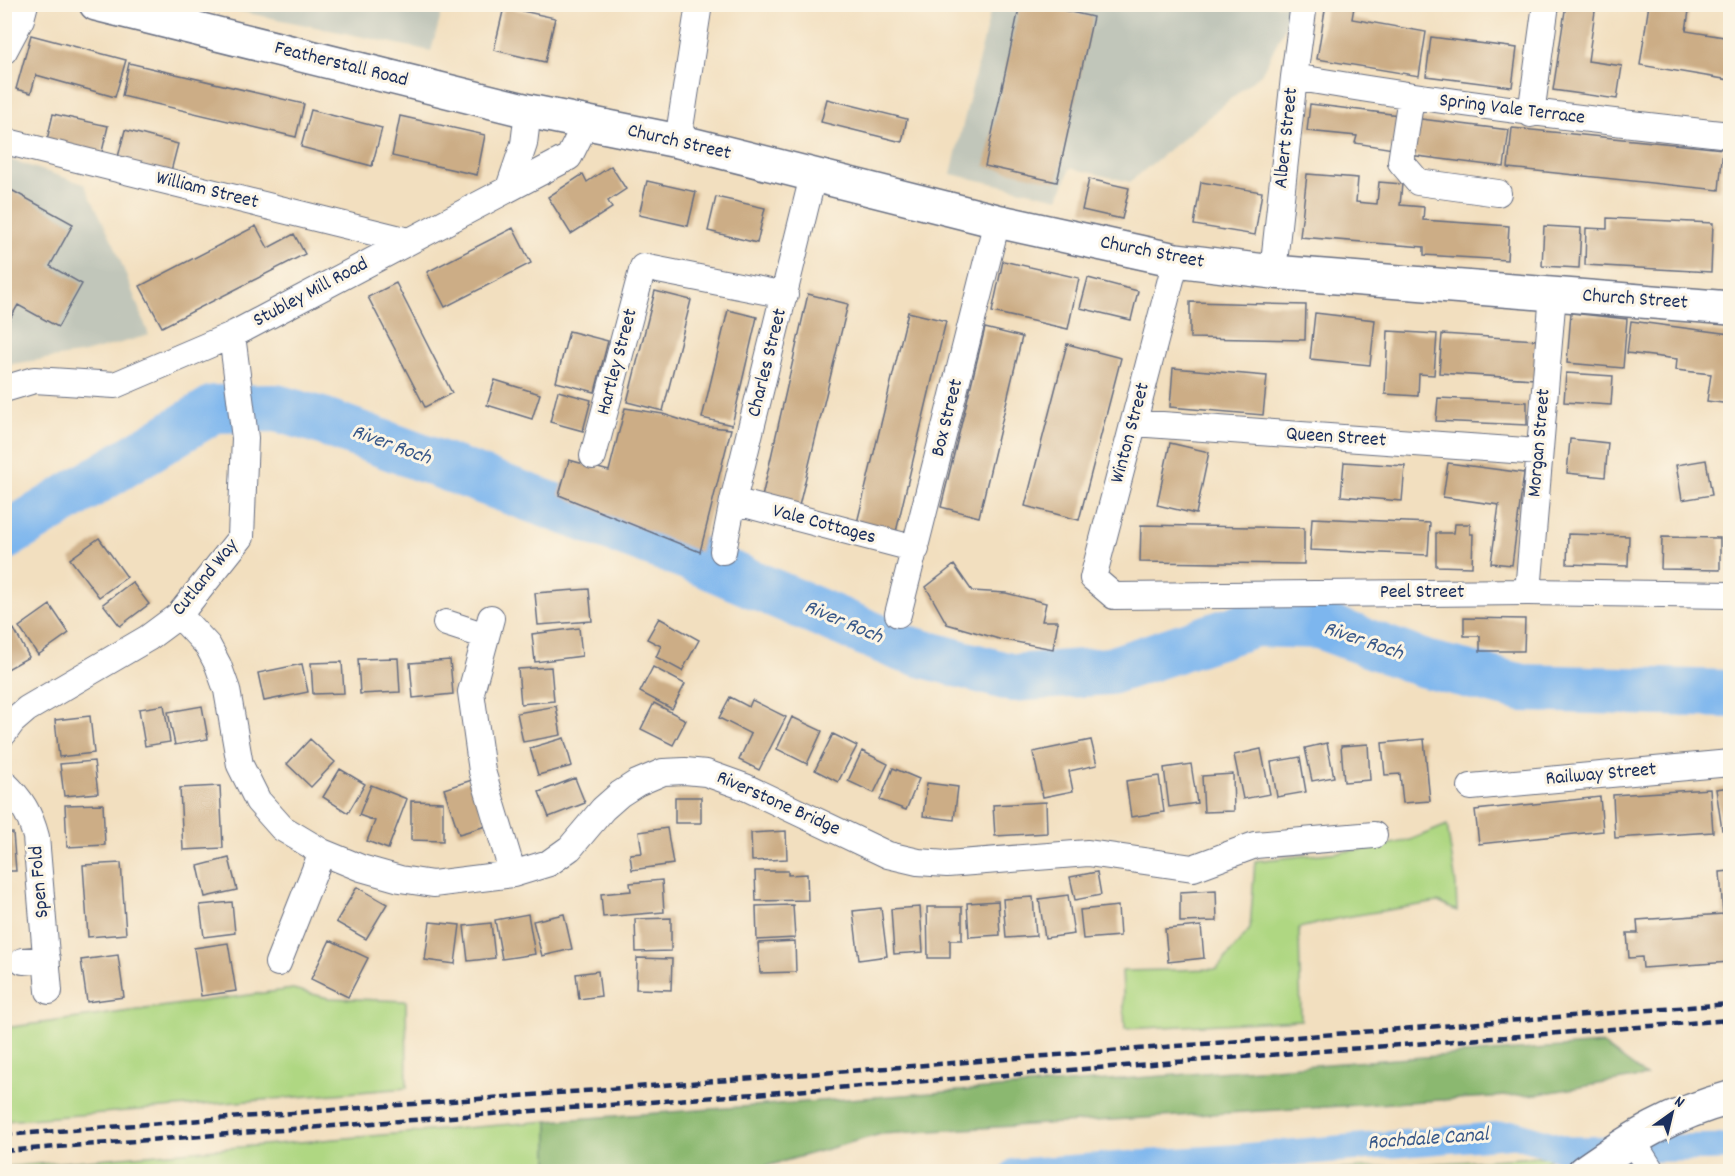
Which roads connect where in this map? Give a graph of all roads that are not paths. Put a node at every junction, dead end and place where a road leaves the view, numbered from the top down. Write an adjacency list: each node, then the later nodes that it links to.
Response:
1 (25, 4): 6 (street)
2 (96, 4): 9 (main road, Featherstall Road)
3 (699, 4): 14 (street)
4 (1304, 4): 7 (street, Albert Street)
5 (1546, 4): 10 (street)
6 (4, 51)
7 (1294, 77): 8 (street, Spring Vale Terrace); 21 (street, Albert Street)
8 (1411, 97): 10 (street, Spring Vale Terrace); 17 (street)
9 (528, 111): 11 (main road, Featherstall Road); 16 (street)
10 (1531, 114): 12 (street, Spring Vale Terrace)
11 (586, 123): 14 (main road, Church Street); 16 (street, Stubley Mill Road)
12 (1731, 135)
13 (4, 141): 19 (street, William Street)
14 (678, 141): 15 (main road, Church Street)
15 (813, 176): 18 (main road, Church Street); 23 (street, Charles Street)
16 (509, 188): 19 (street, Stubley Mill Road)
17 (1498, 193)
18 (997, 221): 20 (main road, Church Street); 31 (street, Box Street)
19 (409, 241): 25 (street, Stubley Mill Road)
20 (1176, 260): 21 (main road, Church Street); 27 (street, Winton Street)
21 (1273, 272): 22 (main road, Church Street)
22 (1553, 294): 24 (main road, Church Street); 28 (street, Morgan Street)
23 (785, 295): 29 (street, Hartley Street); 30 (street, Charles Street)
24 (1731, 308)
25 (232, 335): 26 (street, Stubley Mill Road); 37 (street, Cutland Way)
26 (4, 389)
27 (1134, 423): 28 (street, Queen Street); 35 (street, Winton Street)
28 (1539, 452): 33 (street, Morgan Street)
29 (593, 456)
30 (733, 501): 31 (street, Vale Cottages); 32 (street, Charles Street)
31 (916, 549): 36 (street, Box Street)
32 (723, 550)
33 (1528, 592): 34 (street, Peel Street); 35 (street, Peel Street)
34 (1731, 595)
35 (1114, 596)
36 (898, 614)
37 (179, 615): 39 (street, Cutland Way); 44 (street, Riverstone Bridge)
38 (446, 623): 45 (street)
39 (4, 734)
40 (1731, 763): 42 (street, Railway Street)
41 (4, 783): 47 (street, Spen Fold)
42 (1471, 787)
43 (1374, 835): 45 (street, Riverstone Bridge)
44 (322, 852): 45 (street, Riverstone Bridge); 46 (street)
45 (513, 874)
46 (278, 963)
47 (50, 991)
48 (1731, 1098): 49 (main road)
49 (1645, 1131): 50 (main road); 51 (street)
50 (1584, 1172)
51 (1652, 1172)

